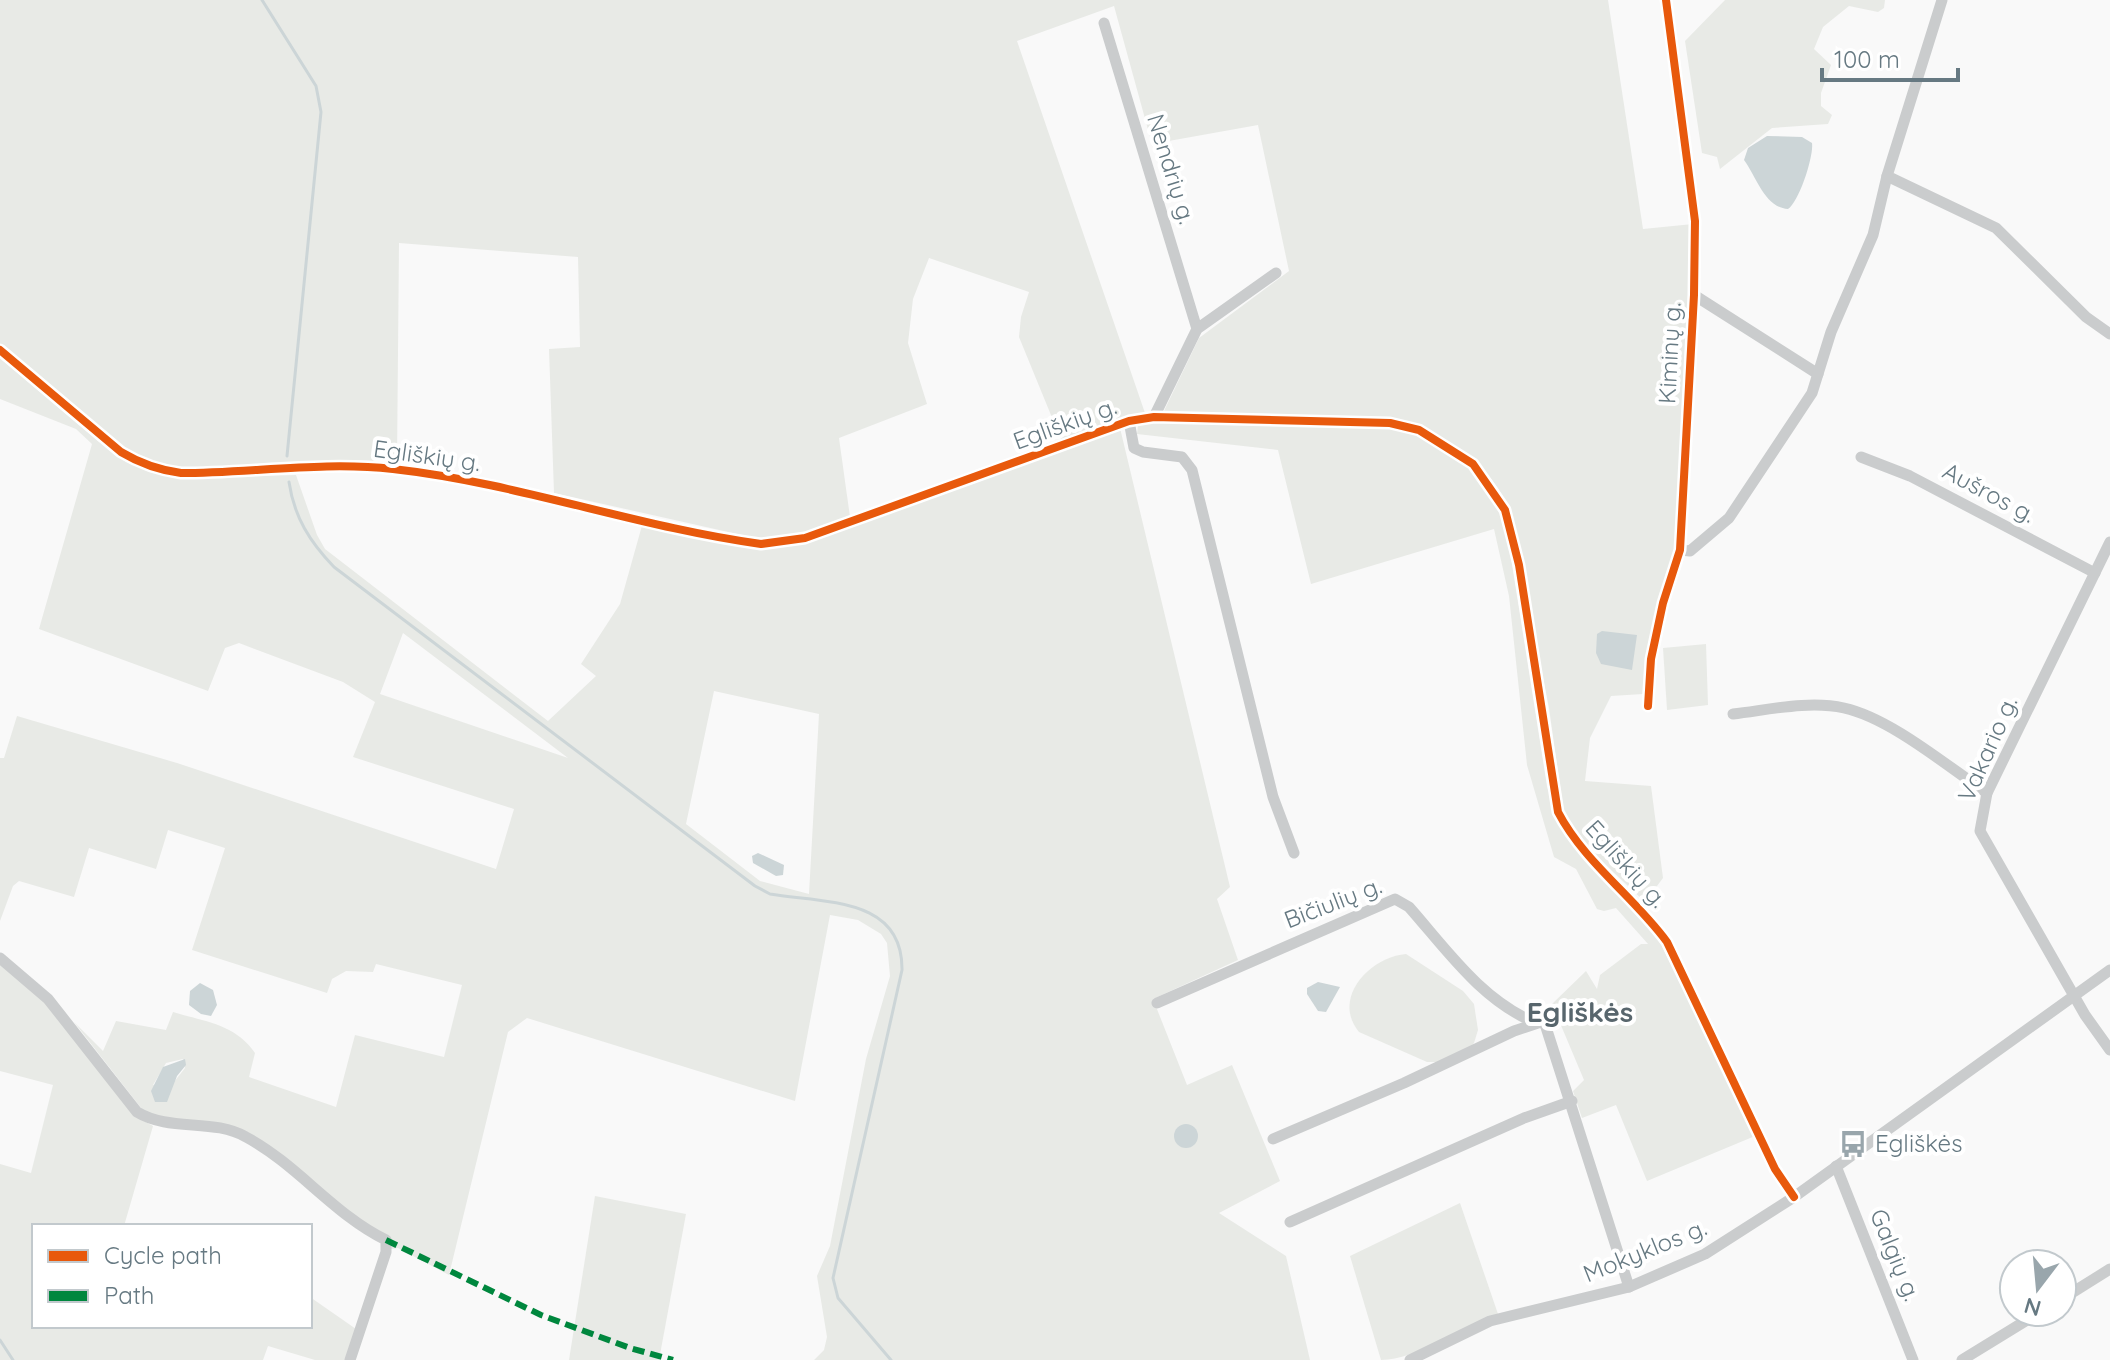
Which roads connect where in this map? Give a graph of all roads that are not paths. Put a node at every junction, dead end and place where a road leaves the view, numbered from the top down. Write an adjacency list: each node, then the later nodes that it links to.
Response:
1 (1666, 0): 6 (street, Kiminų g.)
2 (1942, 0): 4 (street)
3 (1104, 23): 7 (street, Nendrių g.)
4 (1887, 176): 8 (street); 10 (street)
5 (1276, 273): 7 (street)
6 (1694, 295): 10 (street); 15 (street, Kiminų g.)
7 (1197, 329): 11 (street)
8 (2110, 334)
9 (0, 350): 12 (street, Egliškių g.)
10 (1818, 374): 15 (street)
11 (1154, 417): 12 (street, Egliškių g.); 30 (street, Egliškių g.)
12 (1129, 421): 20 (street)
13 (1861, 457): 16 (street, Aušros g.)
14 (2110, 542): 16 (street, Vakario g.)
15 (1680, 550): 17 (street, Kiminų g.)
16 (2095, 573): 19 (street, Vakario g.)
17 (1648, 706)
18 (1733, 714): 19 (street)
19 (1987, 793): 23 (street, Vakario g.)
20 (1294, 853)
21 (0, 958): 36 (street)
22 (2110, 970): 23 (street, Mokyklos g.)
23 (2076, 993): 26 (street, Vakario g.); 29 (street, Mokyklos g.)
24 (1157, 1003): 25 (street, Bičiulių g.)
25 (1540, 1022): 27 (street); 28 (street)
26 (2110, 1050)
27 (1572, 1101): 31 (street); 33 (street)
28 (1273, 1139)
29 (1836, 1166): 30 (street, Mokyklos g.); 38 (street, Galgių g.)
30 (1794, 1197): 33 (street, Mokyklos g.)
31 (1290, 1222)
32 (2110, 1269): 34 (street)
33 (1629, 1287): 37 (street, Mokyklos g.)
34 (2078, 1289)
35 (2014, 1328): 39 (street)
36 (350, 1360)
37 (1410, 1360)
38 (1913, 1360)
39 (1962, 1360)

